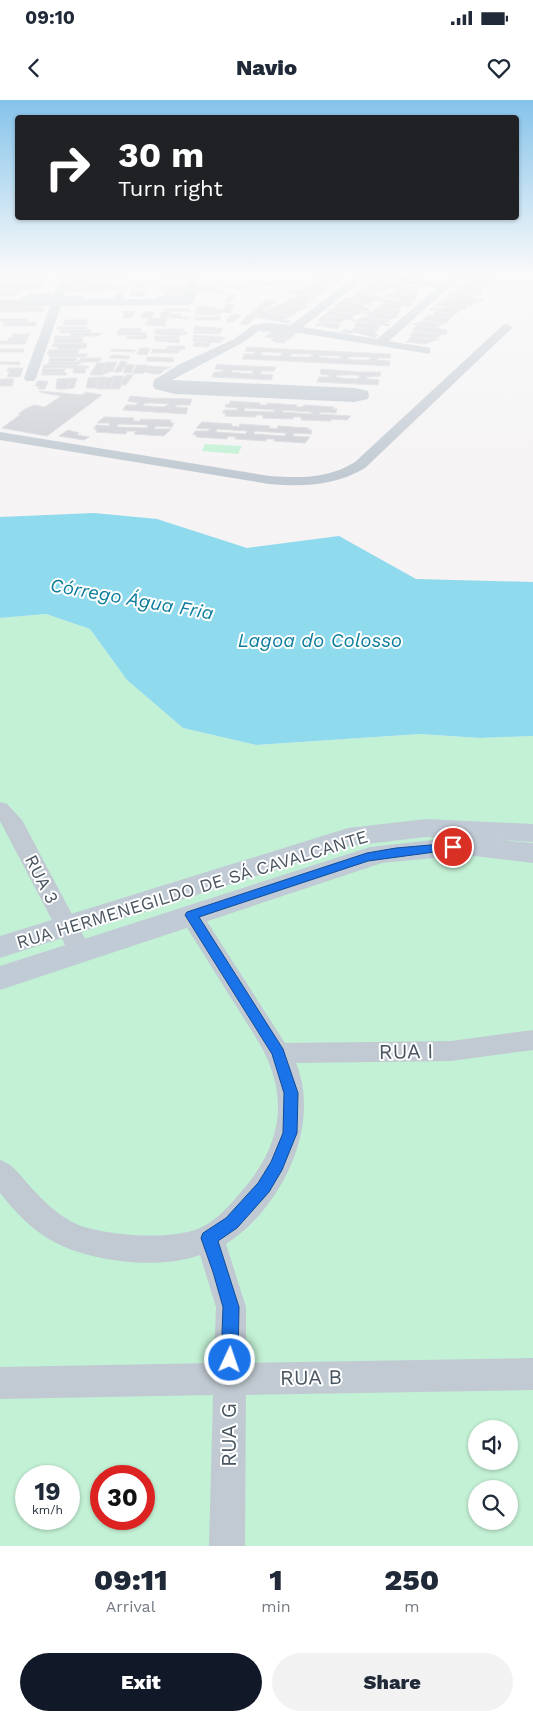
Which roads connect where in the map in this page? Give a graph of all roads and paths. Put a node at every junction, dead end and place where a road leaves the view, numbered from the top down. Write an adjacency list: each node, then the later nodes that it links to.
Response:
1 (44, 342): 7 (street)
2 (235, 342): 8 (street)
3 (377, 342): 5 (street)
4 (491, 342): 9 (street)
5 (380, 343): 6 (street)
6 (426, 351)
7 (30, 378)
8 (158, 383): 8 (street)
9 (0, 436)
10 (0, 809): 14 (street, RUA 3)
11 (533, 833): 14 (street, RUA HERMENEGILDO DE SÁ CAVALCANTE)
12 (533, 853): 13 (street, RUA HERMENEGILDO DE SÁ CAVALCANTE)
13 (191, 915): 16 (street, RUA HERMENEGILDO DE SÁ CAVALCANTE); 19 (street)
14 (66, 926): 15 (street, RUA HERMENEGILDO DE SÁ CAVALCANTE); 16 (street, RUA 3)
15 (0, 947)
16 (80, 952): 17 (street, RUA HERMENEGILDO DE SÁ CAVALCANTE)
17 (0, 978)
18 (533, 1040): 19 (street, RUA I)
19 (278, 1052): 21 (street)
20 (0, 1172): 21 (street)
21 (209, 1238): 23 (street, RUA G)
22 (533, 1374): 23 (street, RUA B)
23 (229, 1379): 24 (street, RUA B); 25 (street, RUA G)
24 (0, 1383)
25 (228, 1546)

